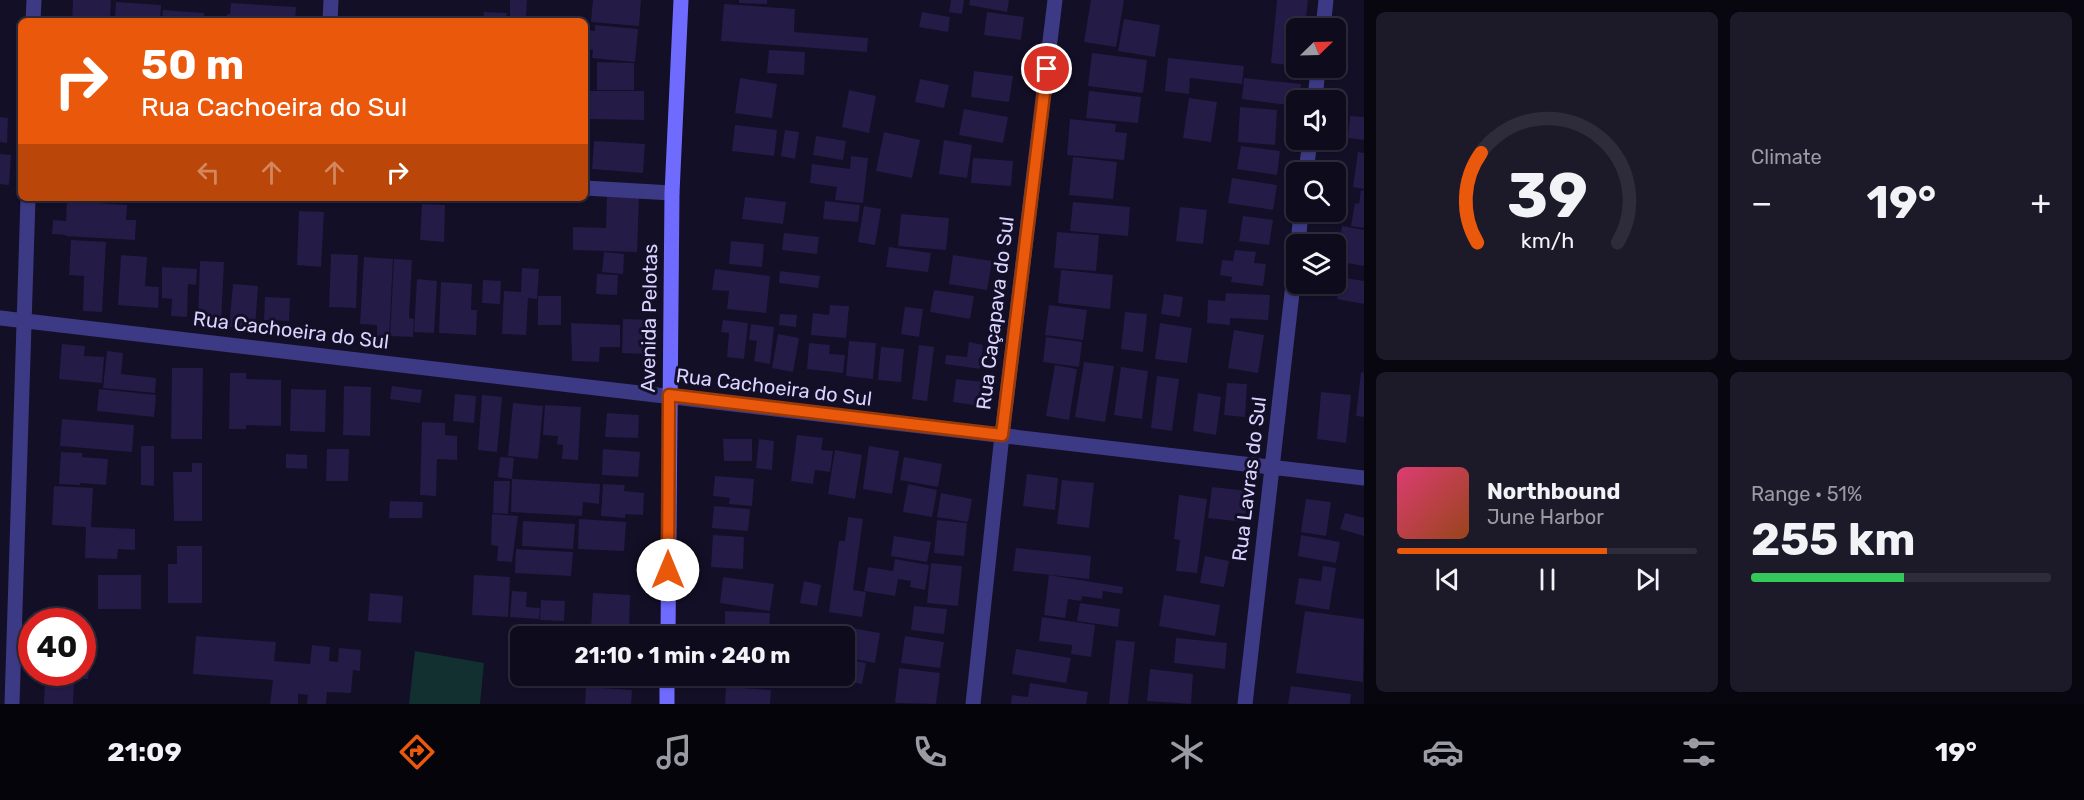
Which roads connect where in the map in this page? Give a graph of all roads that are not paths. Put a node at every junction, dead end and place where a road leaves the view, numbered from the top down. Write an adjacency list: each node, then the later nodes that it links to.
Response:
1 (34, 0): 6 (street)
2 (331, 0): 7 (street)
3 (681, 0): 10 (street, Avenida Pelotas)
4 (1055, 0): 16 (street, Rua Caçapava do Sul)
5 (1326, 0): 8 (street)
6 (33, 18)
7 (330, 18)
8 (1324, 18)
9 (588, 188): 10 (street)
10 (672, 193): 15 (street, Avenida Pelotas)
11 (28, 201): 14 (street)
12 (1292, 294): 17 (street, Rua Lavras do Sul)
13 (0, 318): 14 (street, Rua Cachoeira do Sul)
14 (24, 320): 15 (street, Rua Cachoeira do Sul); 21 (street)
15 (669, 395): 16 (street, Rua Cachoeira do Sul); 19 (street, Avenida Pelotas)
16 (1002, 435): 17 (street, Rua Cachoeira do Sul); 23 (street, Rua Caçapava do Sul)
17 (1271, 468): 18 (street, Rua Cachoeira do Sul); 24 (street, Rua Lavras do Sul)
18 (1364, 478)
19 (668, 626)
20 (667, 686): 22 (street)
21 (12, 704)
22 (667, 704)
23 (973, 704)
24 (1245, 704)

